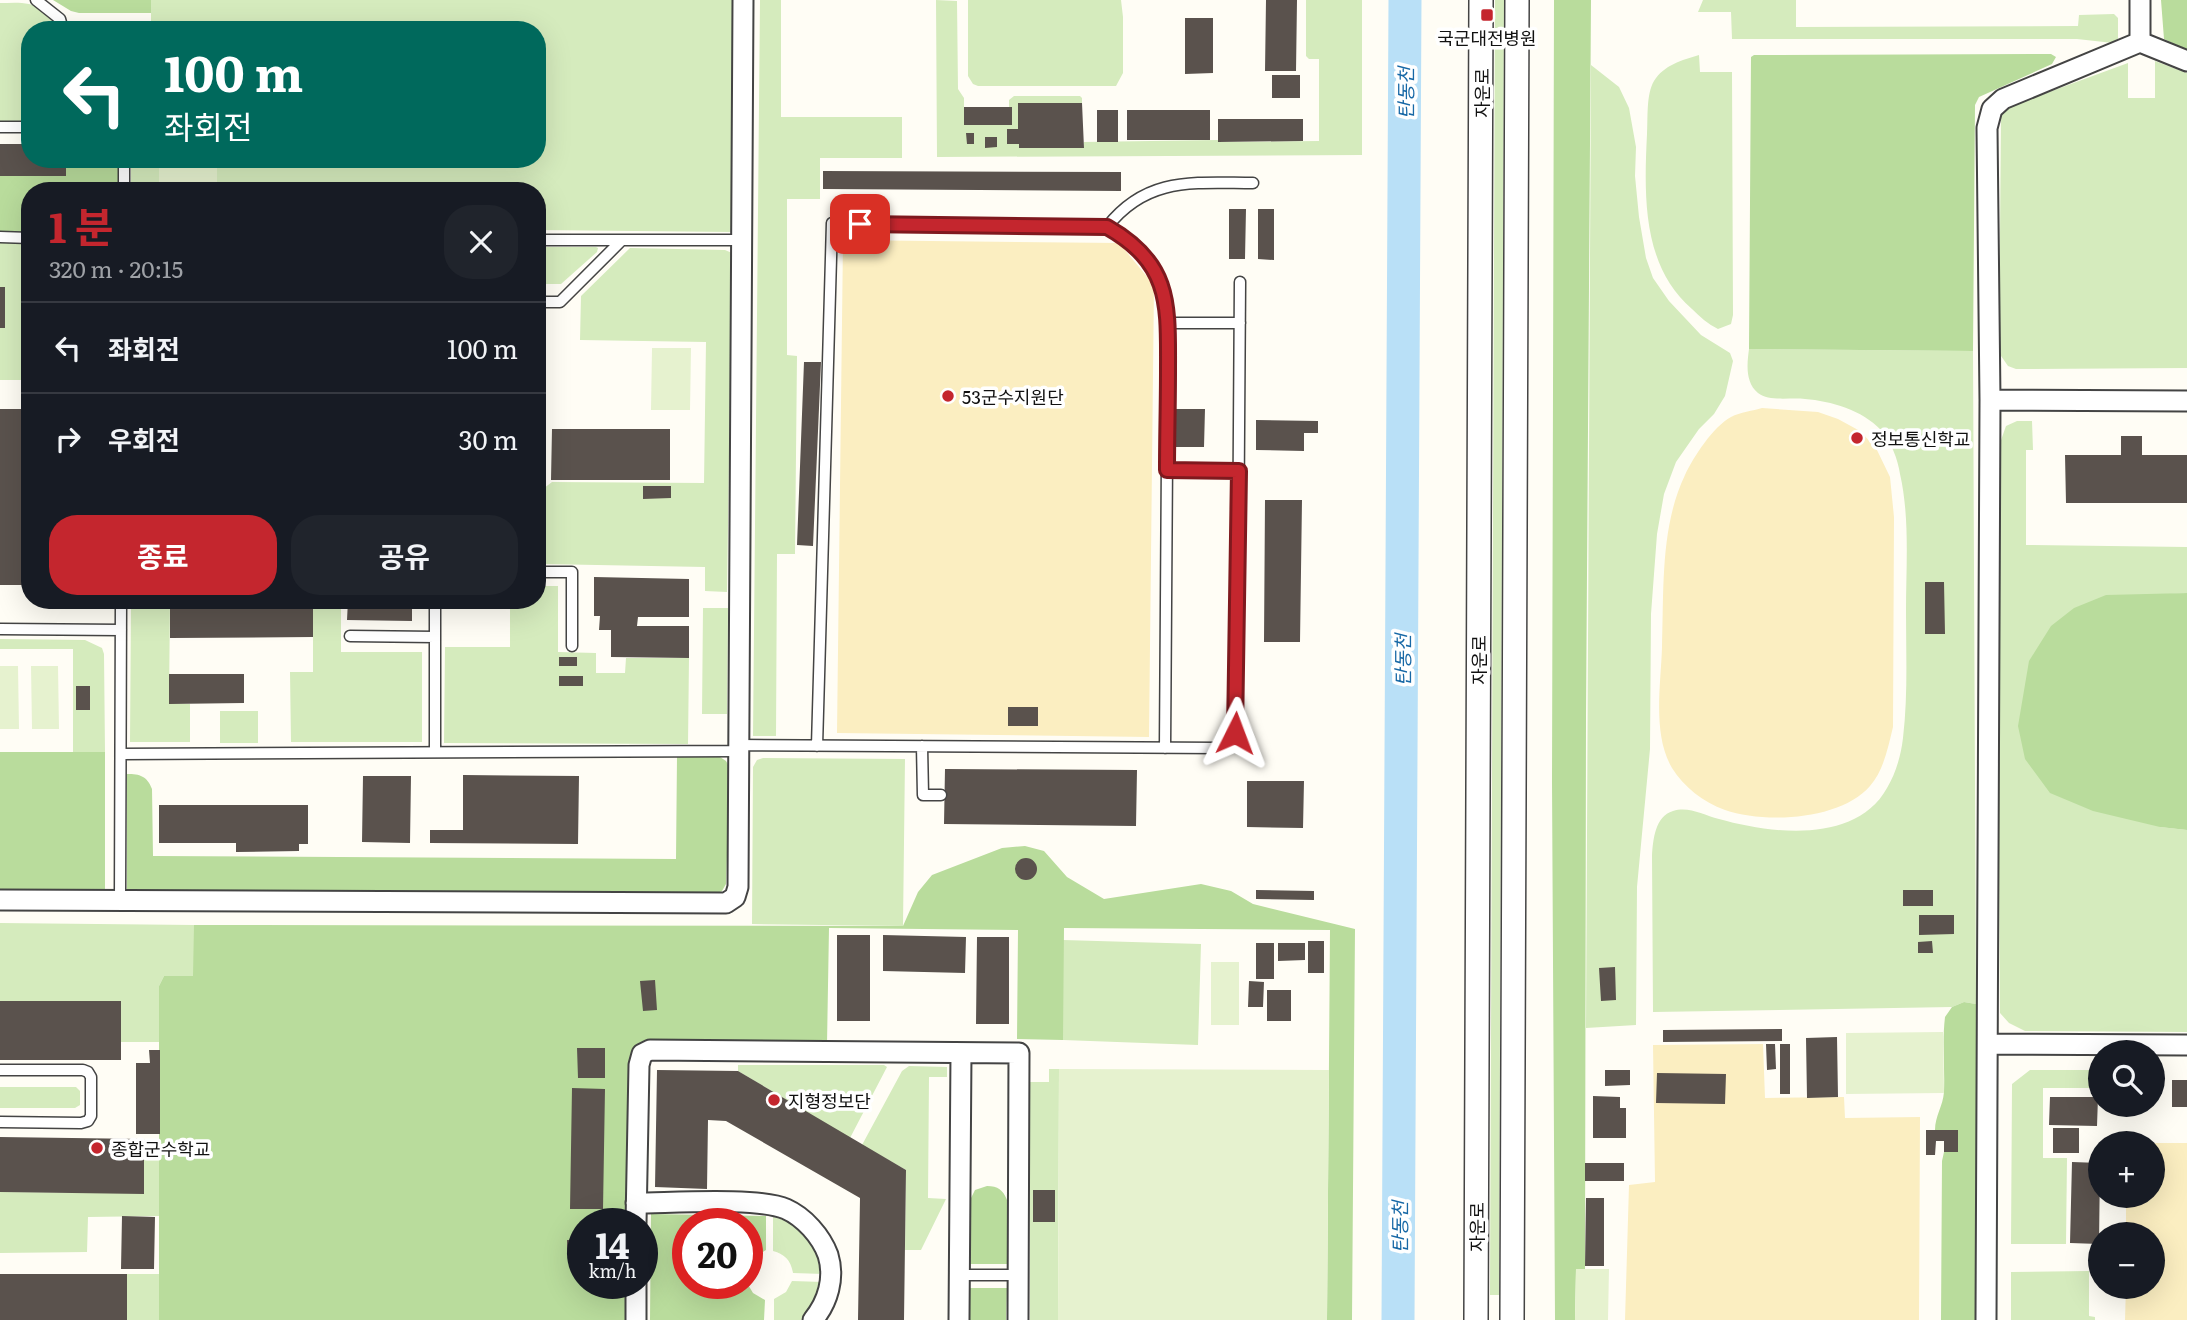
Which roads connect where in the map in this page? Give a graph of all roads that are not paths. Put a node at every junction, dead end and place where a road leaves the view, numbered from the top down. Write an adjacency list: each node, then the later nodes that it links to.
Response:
1 (36, 0): 6 (lane)
2 (743, 0): 16 (street)
3 (1481, 0): 57 (street, 자운로)
4 (1517, 0): 58 (street, 자운로)
5 (2140, 0): 7 (street)
6 (61, 21)
7 (2140, 42): 8 (street); 22 (street)
8 (2187, 61)
9 (0, 127): 10 (lane)
10 (21, 127)
11 (1253, 183): 12 (lane)
12 (1107, 227): 20 (lane); 34 (lane)
13 (0, 237): 14 (lane)
14 (21, 238)
15 (546, 240): 17 (lane)
16 (741, 240): 17 (lane); 36 (street)
17 (621, 241): 19 (lane)
18 (1240, 282): 21 (lane)
19 (546, 302)
20 (1168, 323): 21 (lane); 24 (lane)
21 (1240, 323): 25 (lane)
22 (1990, 400): 23 (street); 43 (street)
23 (2187, 401)
24 (1167, 470): 25 (lane); 37 (lane)
25 (1239, 471): 37 (lane)
26 (546, 572): 33 (lane)
27 (121, 609): 30 (lane)
28 (435, 609): 32 (lane)
29 (0, 629): 30 (lane)
30 (121, 630): 39 (lane)
31 (350, 636): 32 (lane)
32 (435, 637): 38 (lane)
33 (572, 646)
34 (817, 746): 35 (lane); 36 (lane)
35 (922, 746): 37 (lane); 40 (lane)
36 (738, 748): 38 (lane); 42 (street)
37 (1164, 748)
38 (435, 752): 39 (lane)
39 (121, 754): 42 (lane)
40 (941, 795)
41 (0, 900): 42 (street)
42 (120, 901)
43 (1988, 1044): 44 (street); 59 (street)
44 (2187, 1045)
45 (961, 1053): 48 (street); 50 (street); 51 (street)
46 (0, 1070): 47 (lane)
47 (0, 1122)
48 (636, 1203): 49 (street); 54 (street)
49 (636, 1208)
50 (959, 1275): 51 (lane); 55 (street)
51 (1018, 1275): 56 (street)
52 (636, 1299): 53 (street)
53 (636, 1320)
54 (813, 1320)
55 (959, 1320)
56 (1018, 1320)
57 (1476, 1320)
58 (1512, 1320)
59 (1986, 1320)

